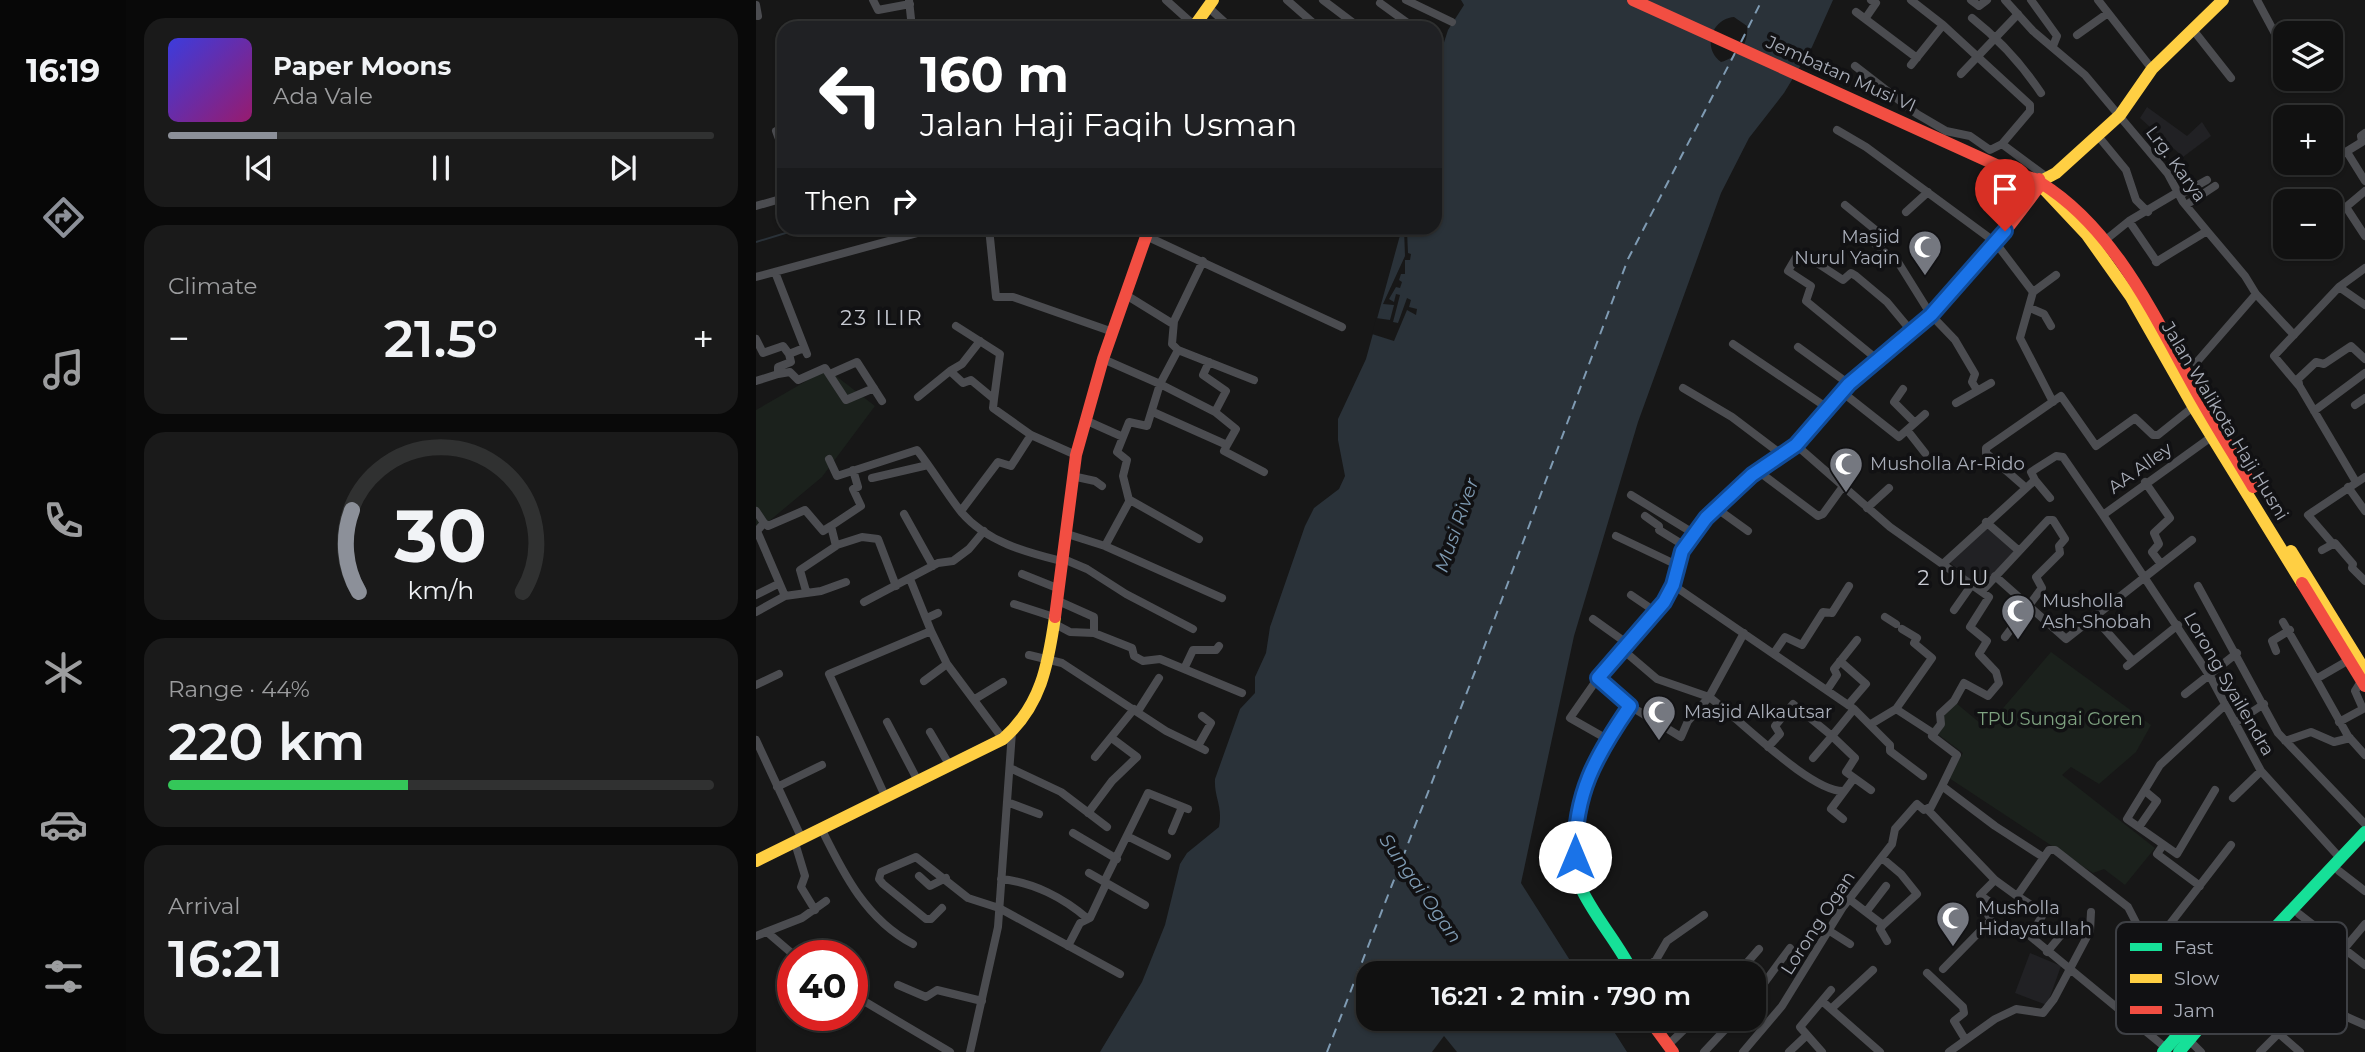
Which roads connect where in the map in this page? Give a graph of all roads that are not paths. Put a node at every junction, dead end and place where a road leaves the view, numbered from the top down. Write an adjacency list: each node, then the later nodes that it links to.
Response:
1 (873, 0): 16 (street)
2 (1166, 0): 27 (street)
3 (1323, 0): 31 (street)
4 (1406, 0): 33 (street)
5 (1633, 0): 55 (main road, Jembatan Musi VI)
6 (1871, 0): 25 (street)
7 (1911, 0): 34 (street)
8 (1972, 0): 9 (street)
9 (1987, 0)
10 (2005, 0): 22 (street, Lrg. Karya)
11 (2031, 0): 39 (street)
12 (2098, 0): 21 (street)
13 (2223, 0): 37 (main road)
14 (2258, 0): 35 (street)
15 (1379, 1): 32 (street)
16 (909, 2): 26 (street)
17 (1293, 2): 30 (street)
18 (1211, 4): 28 (main road); 29 (street)
19 (756, 5): 23 (street)
20 (1856, 12): 25 (street)
21 (2108, 13): 36 (street); 42 (street)
22 (2018, 14): 38 (street); 39 (street, Lrg. Karya)
23 (758, 16)
24 (1972, 18): 38 (street)
25 (1865, 19): 34 (street)
26 (911, 21)
27 (1188, 21)
28 (1198, 21)
29 (1225, 21)
30 (1312, 21)
31 (1351, 21)
32 (1405, 21)
33 (1451, 23)
34 (1943, 25): 40 (street)
35 (2273, 29)
36 (2077, 35)
37 (2189, 36): 42 (main road); 44 (street)
38 (1997, 37): 40 (street); 45 (street)
39 (2053, 46): 46 (street, Lrg. Karya)
40 (1978, 56): 43 (street); 50 (street)
41 (1855, 66): 50 (street)
42 (2152, 69): 46 (main road)
43 (1961, 74)
44 (2231, 78)
45 (2040, 93)
46 (2120, 115): 49 (main road); 59 (street, Lrg. Karya)
47 (1836, 131): 58 (street)
48 (2365, 133): 51 (street)
49 (2098, 136): 55 (main road); 65 (street)
50 (2002, 144): 55 (street)
51 (2347, 152): 52 (street); 54 (street)
52 (2343, 154)
53 (2207, 180): 59 (street)
54 (2365, 181)
55 (2040, 182): 73 (main road); 74 (main road, Jalan Walikota Haji Husni); 126 (main road, Jalan Walikota Haji Husni)
56 (2215, 187): 62 (street)
57 (2365, 191): 72 (street)
58 (1928, 192): 64 (street); 73 (street)
59 (2179, 194): 62 (street, Lrg. Karya); 65 (street)
60 (777, 200): 63 (street)
61 (1845, 205): 86 (street)
62 (2186, 205): 67 (street, Lrg. Karya)
63 (756, 206)
64 (1906, 212)
65 (2148, 212): 66 (street)
66 (2129, 221): 67 (street); 74 (street)
67 (2207, 231): 82 (street, Lrg. Karya)
68 (910, 235): 77 (street)
69 (990, 235): 91 (street)
70 (1146, 235): 83 (main road)
71 (1153, 235): 75 (street)
72 (2365, 236)
73 (1995, 242): 81 (street); 86 (main road)
74 (2103, 242): 135 (main road, Jalan Walikota Haji Husni)
75 (1203, 261): 87 (street); 90 (street)
76 (2365, 268): 80 (street)
77 (775, 272): 79 (street); 99 (street)
78 (2056, 275): 81 (street)
79 (756, 277)
80 (2339, 287): 84 (street); 93 (street)
81 (2033, 292): 85 (street)
82 (2256, 294): 93 (street, Lrg. Karya); 104 (street)
83 (1126, 295): 87 (street); 91 (main road)
84 (2365, 305)
85 (2030, 308): 89 (street); 123 (street)
86 (1931, 315): 92 (main road); 117 (street)
87 (1173, 324): 98 (street)
88 (956, 326): 95 (street)
89 (2052, 326)
90 (1342, 327)
91 (1113, 332): 100 (main road)
92 (1912, 332): 101 (main road); 101 (street)
93 (2294, 335): 113 (street)
94 (756, 340): 99 (street)
95 (980, 341): 105 (street); 120 (street)
96 (1733, 344): 127 (street)
97 (1798, 347): 118 (street)
98 (1178, 350): 103 (street); 112 (street)
99 (789, 354): 107 (street)
100 (1104, 359): 112 (street); 132 (main road)
101 (1878, 359): 118 (main road)
102 (2365, 359): 113 (street)
103 (1209, 362): 109 (street); 130 (street)
104 (2196, 363)
105 (950, 371): 119 (street); 120 (street)
106 (2365, 373): 128 (street)
107 (778, 374): 108 (street); 110 (street)
108 (830, 374): 114 (street); 114 (street)
109 (1254, 380)
110 (756, 381)
111 (1991, 383): 117 (street)
112 (1160, 384): 129 (street); 130 (street)
113 (2300, 387): 128 (street)
114 (874, 388): 122 (street)
115 (1683, 388): 141 (street)
116 (1903, 389): 133 (street)
117 (1977, 390): 124 (street)
118 (1843, 391): 127 (main road); 134 (street)
119 (918, 397)
120 (994, 398): 136 (street)
121 (2365, 398): 125 (street)
122 (882, 401)
123 (2053, 402): 126 (street); 156 (street)
124 (1956, 403)
125 (2355, 405)
126 (2193, 407): 135 (main road, Jalan Walikota Haji Husni)
127 (1829, 409): 139 (main road)
128 (2314, 411): 153 (street)
129 (1153, 412): 137 (street); 138 (street)
130 (1215, 412): 138 (street)
131 (1925, 414): 133 (street)
132 (1085, 420): 137 (street); 142 (main road)
133 (1915, 423): 134 (street)
134 (1907, 430): 140 (street)
135 (2216, 434): 152 (street, AA Alley); 238 (main road, Jalan Walikota Haji Husni); 246 (main road, Jalan Walikota Haji Husni)
136 (1031, 435): 142 (street); 165 (street)
137 (1123, 437): 159 (street)
138 (1227, 445): 146 (street)
139 (1796, 445): 141 (main road); 154 (street)
140 (1925, 453)
141 (1781, 454): 147 (main road)
142 (1076, 455): 150 (main road)
143 (830, 459): 145 (street)
144 (930, 467): 145 (street); 149 (street); 165 (street)
145 (853, 470): 172 (street)
146 (1264, 472)
147 (1755, 473): 154 (street); 162 (main road)
148 (2365, 477): 153 (street)
149 (872, 478)
150 (1072, 480): 155 (street); 175 (main road)
151 (2035, 480): 156 (street); 161 (street); 168 (street, AA Alley)
152 (2145, 482): 168 (street, AA Alley); 188 (street)
153 (2356, 482): 157 (street)
154 (1844, 485): 163 (street)
155 (1102, 486)
156 (2025, 487): 170 (street)
157 (2348, 487): 166 (street); 180 (street)
158 (1889, 488): 163 (street)
159 (1127, 491): 178 (street); 182 (street)
160 (1632, 495): 176 (street)
161 (2050, 498)
162 (1717, 508): 174 (street); 176 (main road)
163 (1867, 508): 187 (street)
164 (756, 511): 171 (street)
165 (961, 511): 173 (street)
166 (2365, 511)
167 (904, 514): 190 (street)
168 (2104, 515): 192 (street, Lorong Syailendra)
169 (1645, 516): 183 (street)
170 (1986, 522): 184 (street); 187 (street)
171 (764, 523): 172 (street); 198 (street)
172 (831, 526): 181 (street)
173 (984, 531): 186 (street); 190 (street)
174 (1748, 531)
175 (1065, 533): 182 (street); 186 (main road)
176 (1693, 533): 183 (main road)
177 (1616, 536): 189 (street)
178 (1199, 539)
179 (2192, 540): 188 (street)
180 (2332, 542): 185 (street); 195 (street)
181 (837, 545): 200 (street); 203 (street)
182 (1105, 546): 209 (street)
183 (1685, 546): 189 (main road)
184 (2018, 550): 193 (street); 212 (street)
185 (2322, 550)
186 (1061, 560): 205 (main road); 224 (street)
187 (1944, 563): 197 (street)
188 (2161, 564): 192 (street)
189 (1677, 565): 199 (main road)
190 (933, 566): 194 (street)
191 (1022, 574): 205 (street)
192 (2146, 575): 217 (street); 223 (street, Lorong Syailendra)
193 (1994, 576): 204 (street); 212 (street)
194 (910, 579): 200 (street); 219 (street)
195 (2365, 581)
196 (846, 582): 203 (street)
197 (1973, 583): 204 (street); 214 (street)
198 (778, 584): 206 (street); 208 (street)
199 (1672, 585): 213 (main road); 228 (street)
200 (897, 586): 210 (street)
201 (1849, 586): 234 (street)
202 (2198, 586): 235 (street)
203 (806, 591): 208 (street)
204 (1982, 591): 268 (street)
205 (1057, 594): 221 (main road); 227 (street)
206 (756, 595)
207 (1631, 595): 213 (street)
208 (785, 596): 215 (street)
209 (1222, 598)
210 (864, 602)
211 (1014, 604): 221 (street)
212 (2028, 606): 217 (street); 229 (street)
213 (1660, 607): 232 (main road)
214 (1954, 610)
215 (756, 612)
216 (938, 613): 219 (street)
217 (2093, 616): 223 (street)
218 (1885, 617): 260 (street)
219 (927, 618): 226 (street)
220 (1594, 619): 232 (street)
221 (1053, 620): 227 (street); 237 (main road)
222 (2283, 622): 225 (street)
223 (2178, 625): 243 (street, Lorong Syailendra)
224 (1193, 629)
225 (2290, 630): 233 (street); 247 (street)
226 (931, 631): 240 (street); 294 (street)
227 (1094, 633): 241 (street)
228 (1744, 634): 234 (street); 254 (street)
229 (2006, 637)
230 (1857, 640): 239 (street)
231 (1219, 646): 241 (street)
232 (1625, 647): 245 (main road); 254 (street)
233 (2276, 651)
234 (1774, 653): 251 (street)
235 (2237, 653): 243 (street); 256 (street)
236 (1029, 655): 237 (street)
237 (1049, 660): 261 (street); 270 (main road)
238 (2349, 660): 246 (main road, Jalan Walikota Haji Husni); 247 (street)
239 (1840, 661): 251 (street); 259 (street)
240 (947, 664): 248 (street); 255 (street)
241 (1184, 669): 252 (street)
242 (779, 674): 250 (street)
243 (2208, 675): 253 (street); 257 (street, Lorong Syailendra)
244 (1158, 678): 261 (street)
245 (1598, 678): 258 (main road); 273 (street)
246 (2364, 678): 263 (street)
247 (2316, 679): 263 (street)
248 (924, 681)
249 (1003, 682): 255 (street)
250 (756, 685)
251 (1826, 690): 259 (street)
252 (1242, 693)
253 (2185, 694)
254 (1709, 696): 258 (street); 276 (street)
255 (975, 699): 270 (street)
256 (2264, 704): 265 (street); 275 (street)
257 (2225, 705): 265 (street, Lorong Syailendra); 292 (street)
258 (1630, 706): 273 (main road)
259 (1851, 707): 266 (street); 269 (street)
260 (1895, 709): 266 (street); 268 (street)
261 (1136, 710): 262 (street); 272 (street)
262 (1202, 716)
263 (2339, 722): 271 (street)
264 (887, 723): 286 (street)
265 (2235, 723): 283 (street, Lorong Syailendra)
266 (1871, 724): 284 (street)
267 (930, 732): 281 (street)
268 (1933, 733): 287 (street)
269 (1834, 734): 276 (street); 279 (street); 285 (street)
270 (1007, 735): 281 (main road); 282 (street)
271 (2350, 738): 275 (street); 277 (street)
272 (1112, 739): 278 (street); 297 (street)
273 (1607, 739): 362 (main road)
274 (756, 740): 288 (street)
275 (2285, 741): 300 (street)
276 (1768, 747): 291 (street)
277 (2365, 755)
278 (1095, 757)
279 (1813, 758)
280 (822, 765): 288 (street)
281 (950, 766): 286 (main road)
282 (1010, 768): 295 (street); 297 (street)
283 (2261, 771): 293 (street); 319 (street, Lorong Syailendra)
284 (1923, 775)
285 (1854, 778): 289 (street); 291 (street)
286 (919, 783): 294 (main road)
287 (1942, 786): 296 (street); 316 (street)
288 (776, 787): 309 (street)
289 (1871, 790)
290 (2215, 790): 311 (street)
291 (1843, 791): 299 (street)
292 (2145, 792): 302 (street); 302 (street)
293 (2233, 798)
294 (886, 799): 303 (main road)
295 (1007, 802): 298 (street); 323 (street)
296 (1928, 808): 305 (street); 324 (street)
297 (1085, 810): 301 (street)
298 (1040, 814)
299 (1843, 819)
300 (2365, 824)
301 (1107, 827)
302 (2139, 827): 311 (street)
303 (822, 830): 309 (main road); 354 (street)
304 (1172, 831): 308 (street)
305 (1895, 831): 310 (street); 315 (street, Lorong Ogan)
306 (2365, 832): 319 (main road)
307 (1073, 833): 317 (street)
308 (1129, 838): 314 (street); 317 (street)
309 (799, 841): 318 (main road); 335 (street)
310 (1904, 841)
311 (2163, 845): 327 (street)
312 (2231, 845): 327 (street)
313 (2365, 846): 319 (main road)
314 (1167, 856)
315 (1882, 858): 330 (street, Lorong Ogan); 347 (street)
316 (2043, 858): 329 (street); 341 (street)
317 (1117, 859): 325 (street)
318 (756, 862)
319 (2339, 864): 328 (street, Lorong Syailendra); 338 (main road); 343 (main road)
320 (1089, 873): 325 (street)
321 (919, 876): 322 (street)
322 (946, 878): 333 (street); 334 (street)
323 (1001, 879): 334 (street); 340 (street)
324 (1995, 880): 329 (street); 366 (street)
325 (1105, 883): 332 (street); 340 (street)
326 (1886, 886): 336 (street)
327 (2200, 886): 342 (street)
328 (2365, 891)
329 (2017, 896): 361 (street)
330 (1849, 899): 336 (street); 348 (street, Lorong Ogan)
331 (826, 901): 335 (street)
332 (1145, 905)
333 (942, 908)
334 (999, 908): 357 (street); 374 (street)
335 (815, 910): 349 (street)
336 (1866, 912): 347 (street)
337 (2091, 912): 367 (street)
338 (2299, 914): 344 (main road); 345 (street)
339 (1704, 915): 363 (street)
340 (1088, 919): 357 (street)
341 (2135, 922)
342 (2172, 922)
343 (2286, 922)
344 (2292, 922)
345 (2309, 922)
346 (2365, 924): 356 (street)
347 (1883, 925): 353 (street)
348 (1828, 930): 355 (street); 396 (street, Lorong Ogan)
349 (767, 932): 351 (street); 352 (street)
350 (2062, 934): 361 (street)
351 (756, 936)
352 (777, 941)
353 (1887, 941)
354 (913, 944)
355 (1850, 944)
356 (2347, 945)
357 (1068, 946): 370 (street)
358 (1790, 948): 371 (street)
359 (1759, 949): 364 (street)
360 (2347, 951): 365 (street)
361 (2048, 952): 367 (street)
362 (1626, 961)
363 (1655, 961)
364 (1748, 961)
365 (2365, 965)
366 (1943, 969)
367 (2068, 969): 377 (street); 389 (street)
368 (1873, 970): 378 (street)
369 (1927, 973): 389 (street)
370 (1120, 974)
371 (1766, 981)
372 (898, 985): 374 (street)
373 (1831, 990): 375 (street)
374 (982, 1001): 394 (street)
375 (1822, 1001): 378 (street); 388 (street)
376 (868, 1003): 393 (street)
377 (2116, 1008)
378 (1832, 1009): 399 (street)
379 (2347, 1017): 380 (street)
380 (2365, 1026)
381 (1657, 1031): 391 (main road)
382 (1685, 1031): 391 (street)
383 (1724, 1031): 395 (street)
384 (2149, 1034): 392 (street)
385 (2183, 1034): 392 (main road)
386 (2193, 1034): 390 (main road)
387 (2277, 1034): 402 (street); 403 (street)
388 (1807, 1035): 397 (street); 398 (street)
389 (1965, 1040): 400 (street)
390 (2189, 1040): 392 (main road); 401 (street)
391 (1670, 1049)
392 (2170, 1051)
393 (950, 1052)
394 (970, 1052)
395 (1704, 1052)
396 (1743, 1052)
397 (1789, 1052)
398 (1822, 1052)
399 (1880, 1052)
400 (1949, 1052)
401 (2201, 1052)
402 (2260, 1052)
403 (2300, 1052)

